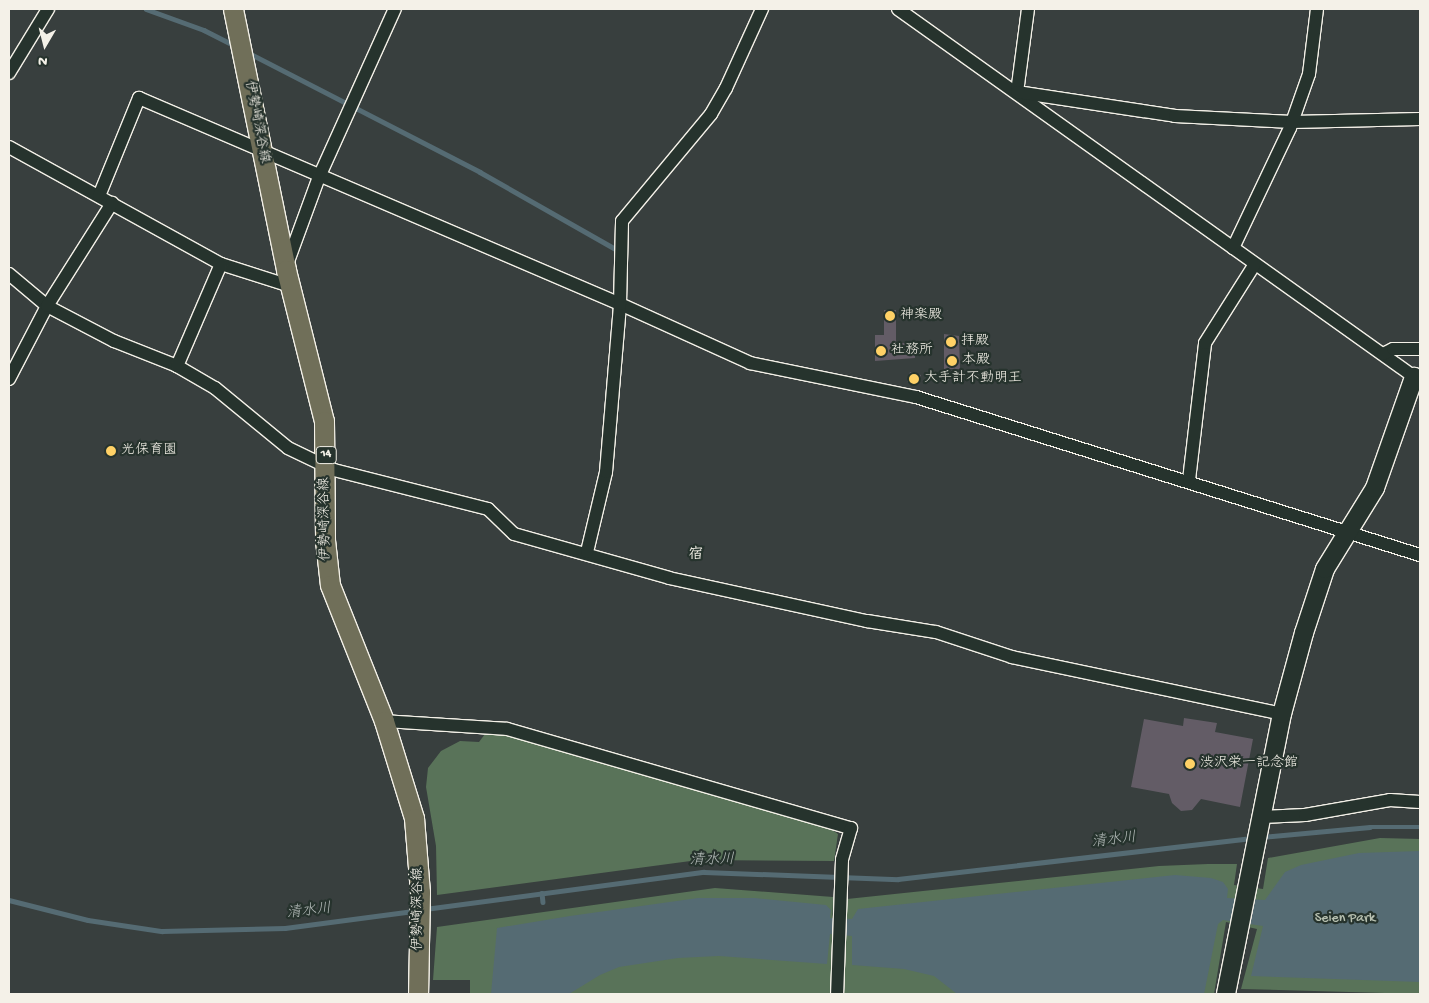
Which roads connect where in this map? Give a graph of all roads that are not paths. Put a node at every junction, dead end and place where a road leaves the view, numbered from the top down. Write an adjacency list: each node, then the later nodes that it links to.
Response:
1 (48, 9): 8 (street)
2 (233, 9): 13 (main road, 伊勢崎深谷線 / 14)
3 (396, 9): 14 (street)
4 (762, 9): 22 (street)
5 (898, 9): 9 (street)
6 (1028, 9): 9 (street)
7 (1317, 9): 11 (street)
8 (9, 73)
9 (1017, 92): 11 (street); 17 (street)
10 (1420, 119): 11 (street)
11 (1292, 122): 17 (street)
12 (9, 147): 15 (street)
13 (262, 152): 14 (street); 15 (street); 21 (main road, 伊勢崎深谷線 / 14)
14 (319, 176): 21 (street); 22 (street)
15 (99, 196): 16 (street)
16 (112, 203): 18 (street); 23 (street)
17 (1233, 248): 19 (street)
18 (221, 264): 21 (street); 26 (street)
19 (1255, 264): 25 (street); 30 (street)
20 (9, 274): 23 (street)
21 (288, 278): 29 (main road, 伊勢崎深谷線 / 14)
22 (620, 304): 30 (street); 32 (street)
23 (47, 306): 26 (street); 27 (street)
24 (1420, 348): 25 (street)
25 (1383, 354): 28 (street)
26 (177, 366): 29 (street)
27 (9, 379)
28 (1417, 379): 31 (street)
29 (325, 466): 32 (street); 35 (main road, 伊勢崎深谷線 / 14)
30 (1188, 480): 31 (street)
31 (1348, 531): 33 (street); 34 (street)
32 (587, 552): 34 (street)
33 (1420, 555)
34 (1282, 714): 37 (street)
35 (384, 721): 38 (main road, 伊勢崎深谷線 / 14); 39 (street)
36 (1420, 802): 37 (street)
37 (1261, 821): 40 (street)
38 (418, 994)
39 (837, 994)
40 (1229, 994)

